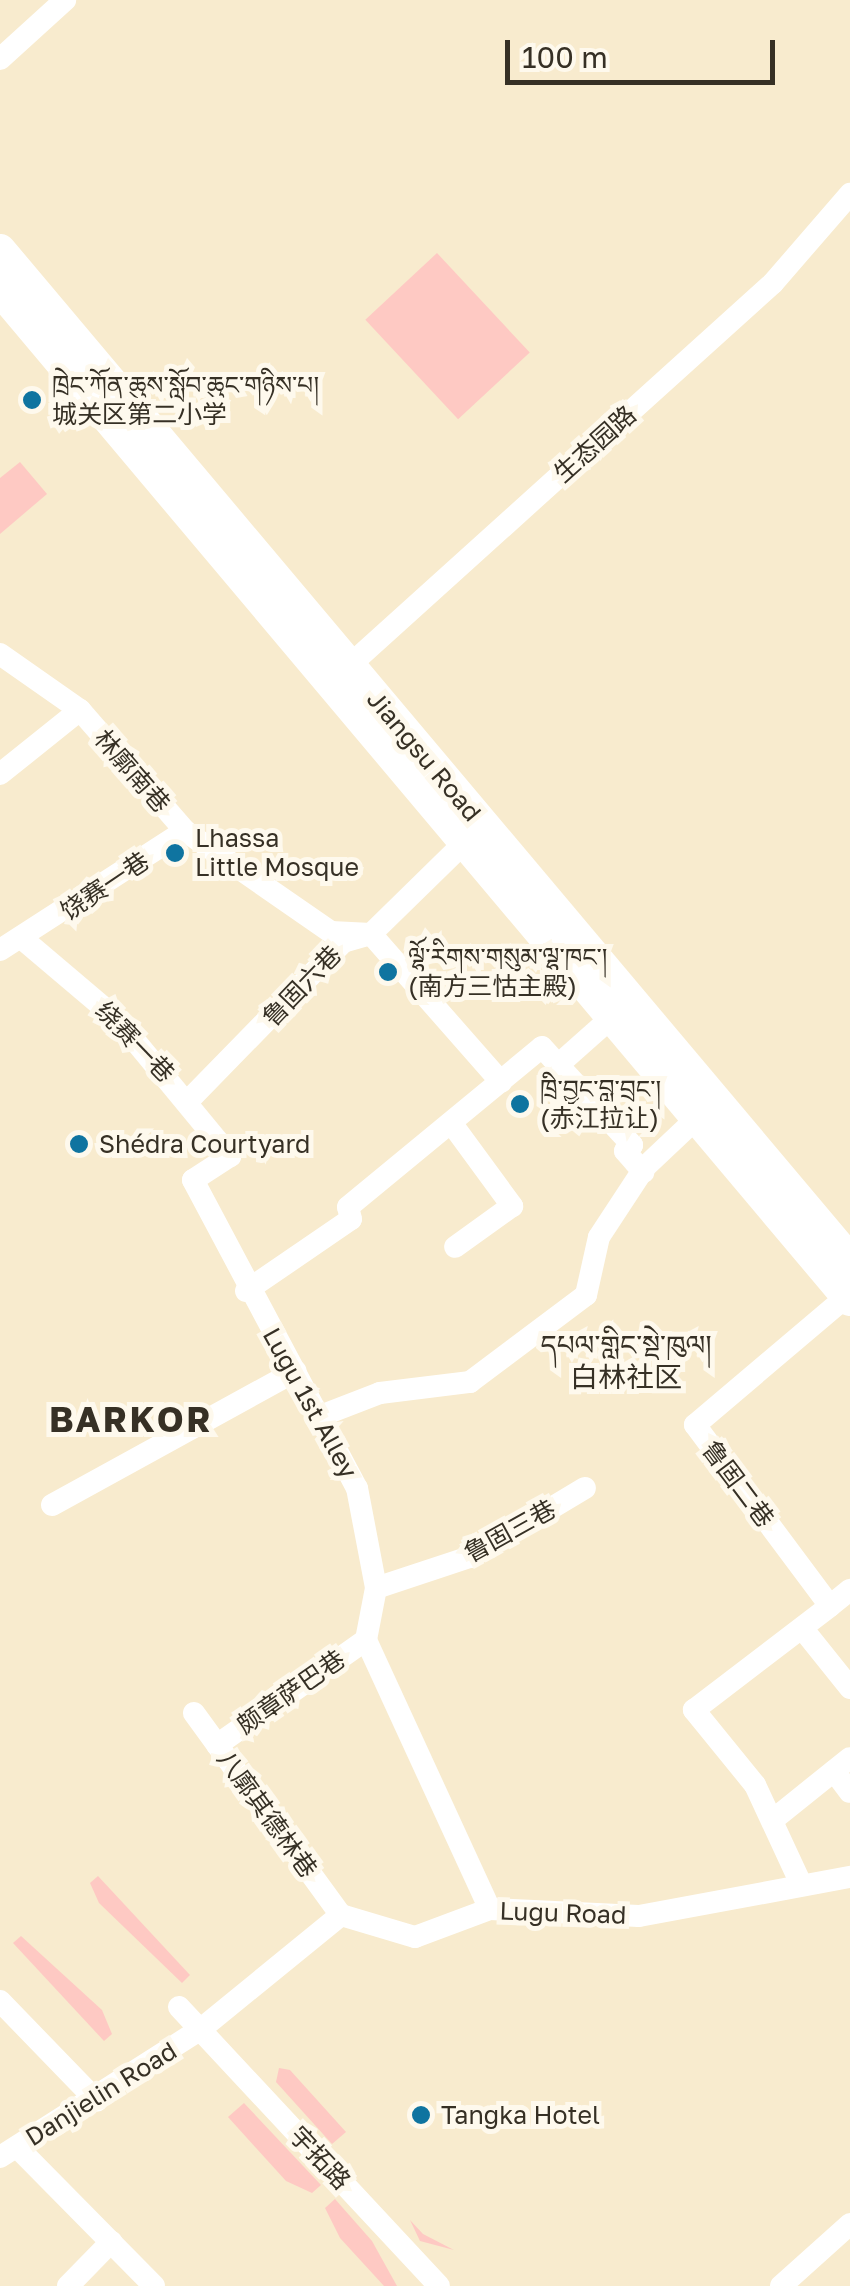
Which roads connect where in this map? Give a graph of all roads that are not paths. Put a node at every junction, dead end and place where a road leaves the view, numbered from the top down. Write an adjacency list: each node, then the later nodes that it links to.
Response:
1 (65, 0): 2 (street)
2 (0, 59)
3 (850, 194): 7 (street, 生态园路)
4 (0, 250): 7 (highway, Jiangsu Road)
5 (0, 290): 7 (highway, Jiangsu Road)
6 (0, 654): 8 (street, 林廓南巷)
7 (340, 675): 11 (highway, Jiangsu Road); 24 (highway, Jiangsu Road)
8 (80, 710): 9 (street); 10 (street, 林廓南巷)
9 (0, 774)
10 (185, 831): 12 (street, 林廓南巷); 13 (street, 饶赛一巷)
11 (464, 843): 12 (street, 鲁固六巷); 15 (highway, Jiangsu Road)
12 (371, 934): 17 (street); 18 (street, 鲁固六巷)
13 (25, 941): 14 (street, 饶赛一巷); 18 (street, 绕赛一巷)
14 (0, 950)
15 (612, 1017): 16 (street); 19 (highway, Jiangsu Road)
16 (558, 1065): 17 (street); 21 (street)
17 (501, 1082): 20 (street)
18 (190, 1100): 22 (street, 绕赛一巷)
19 (696, 1118): 21 (street); 26 (highway, Jiangsu Road)
20 (452, 1124): 23 (street); 25 (street)
21 (643, 1172): 28 (street)
22 (193, 1180): 25 (street, Lugu 1st Alley)
23 (456, 1247)
24 (850, 1260)
25 (246, 1292): 27 (street, Lugu 1st Alley)
26 (848, 1298): 33 (street, 鲁固二巷)
27 (296, 1372): 28 (street, Lugu 1st Alley); 30 (street)
28 (323, 1415): 31 (street, Lugu 1st Alley)
29 (586, 1488): 31 (street, 鲁固三巷)
30 (52, 1505)
31 (376, 1588): 35 (street, Lugu 1st Alley)
32 (850, 1590): 33 (street)
33 (830, 1606): 34 (street)
34 (805, 1632): 36 (street); 41 (street)
35 (366, 1640): 38 (street, 颇章萨巴巷); 44 (street)
36 (850, 1688)
37 (194, 1714): 38 (street, 八廓其德林巷)
38 (216, 1745): 45 (street, 八廓其德林巷)
39 (842, 1765): 40 (street); 41 (street)
40 (850, 1792)
41 (774, 1819): 43 (street)
42 (850, 1877): 43 (street, Lugu Road)
43 (801, 1884): 44 (street, Lugu Road)
44 (490, 1910): 45 (street, Lugu Road)
45 (340, 1915): 48 (street)
46 (0, 2001): 49 (street)
47 (179, 2006): 48 (street, 宇拓路)
48 (201, 2030): 49 (street, Danjielin Road); 55 (street, 宇拓路)
49 (97, 2101): 50 (street, Danjielin Road)
50 (8, 2152): 52 (street)
51 (850, 2224): 56 (street)
52 (110, 2242): 53 (street); 54 (street)
53 (68, 2286)
54 (154, 2286)
55 (439, 2286)
56 (781, 2286)

